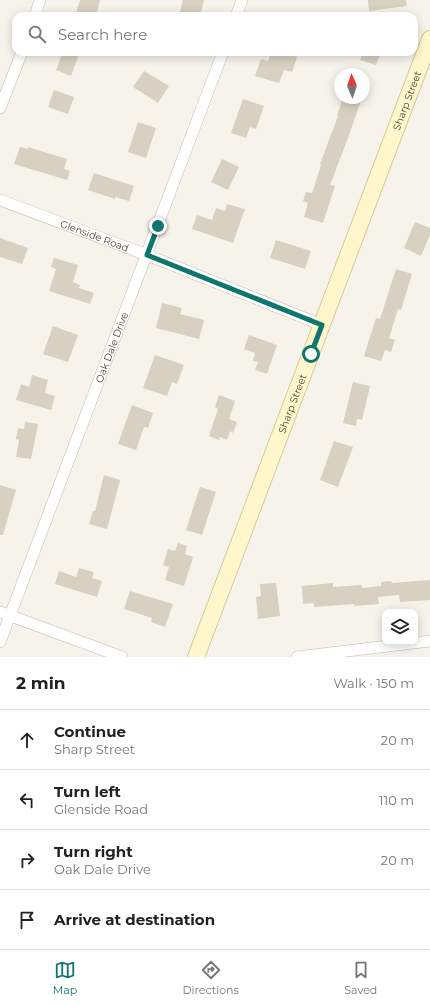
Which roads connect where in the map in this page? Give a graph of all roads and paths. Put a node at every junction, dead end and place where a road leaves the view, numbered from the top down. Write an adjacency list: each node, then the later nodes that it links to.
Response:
1 (40, 0): 3 (street)
2 (242, 0): 4 (street)
3 (36, 12)
4 (238, 12)
5 (430, 39): 11 (street, Sharp Street)
6 (20, 56): 8 (street)
7 (222, 56): 10 (street, Oak Dale Drive)
8 (0, 108)
9 (0, 200): 10 (street, Glenside Road)
10 (147, 255): 11 (street, Glenside Road); 12 (street, Oak Dale Drive)
11 (322, 325): 17 (street, Sharp Street)
12 (5, 614): 14 (street, Oak Dale Drive); 16 (street)
13 (430, 641): 15 (street)
14 (0, 642)
15 (360, 653): 18 (street)
16 (122, 657)
17 (196, 657)
18 (297, 657)

